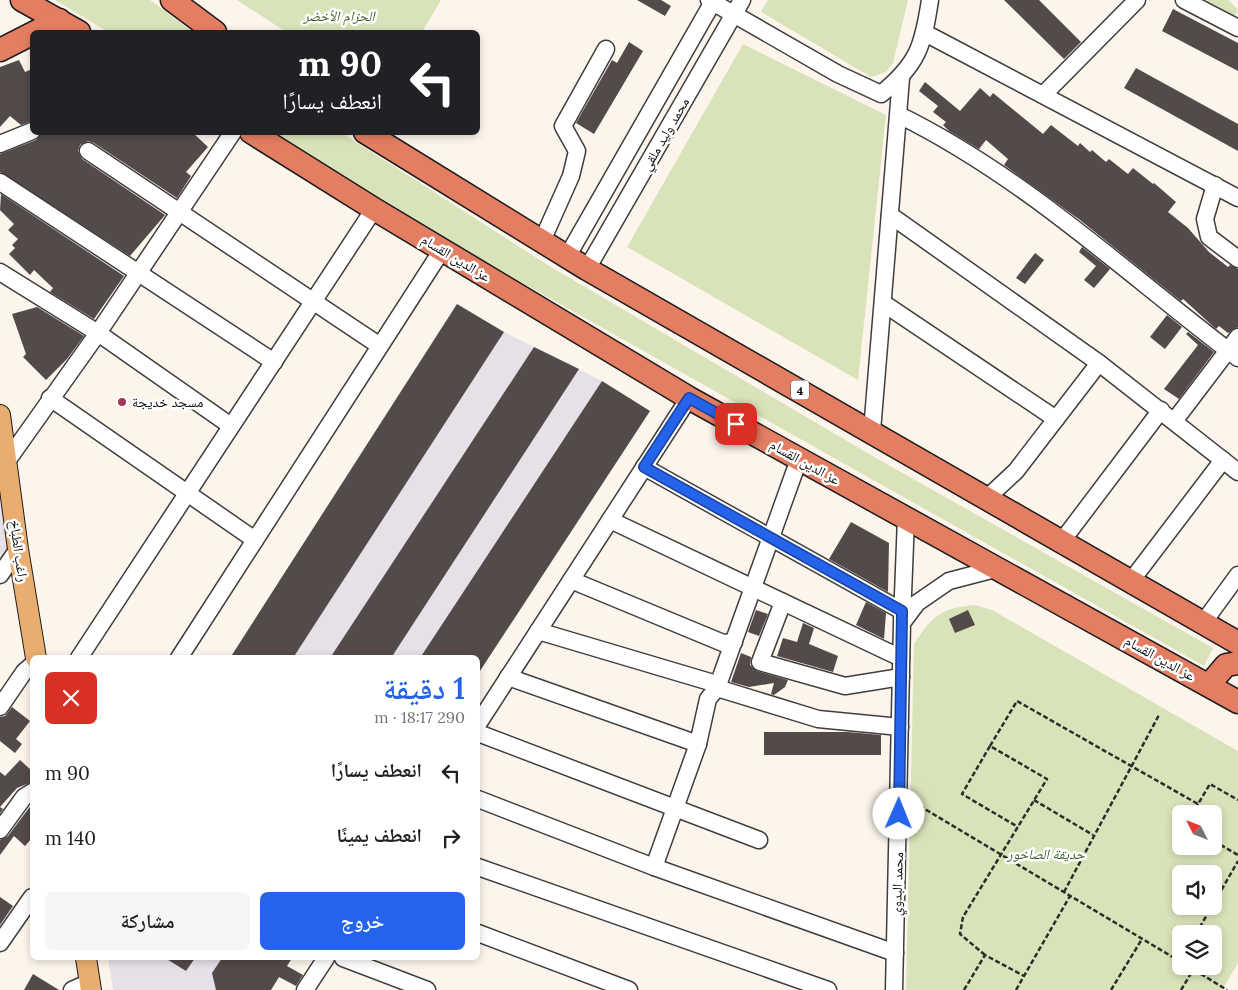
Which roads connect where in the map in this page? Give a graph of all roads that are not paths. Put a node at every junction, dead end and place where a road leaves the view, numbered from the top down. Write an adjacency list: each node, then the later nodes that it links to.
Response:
1 (22, 0): 9 (highway)
2 (172, 0): 13 (highway)
3 (742, 0): 8 (street, محمد وليد ملقي)
4 (930, 0): 14 (street)
5 (1138, 0): 19 (street)
6 (1184, 0): 10 (street)
7 (712, 1): 8 (street); 35 (street, محمد وليد ملقي)
8 (734, 14): 18 (street); 37 (street, محمد وليد ملقي)
9 (59, 20): 11 (highway); 12 (highway)
10 (1238, 28)
11 (39, 30)
12 (76, 30)
13 (212, 30)
14 (925, 33): 18 (street); 19 (street)
15 (30, 35): 16 (highway)
16 (0, 50)
17 (606, 50): 33 (street)
18 (901, 78): 20 (street)
19 (1043, 95): 28 (street)
20 (899, 115): 32 (street); 45 (street)
21 (30, 132): 25 (street)
22 (230, 135): 31 (street)
23 (257, 135): 30 (highway, عز الدين القسام)
24 (370, 135): 33 (highway, 4)
25 (0, 144)
26 (88, 151): 31 (street)
27 (0, 182): 39 (street)
28 (1215, 185): 29 (street); 36 (street)
29 (1238, 198)
30 (374, 209): 34 (highway, عز الدين القسام); 40 (street)
31 (180, 213): 39 (street); 40 (street)
32 (890, 215): 41 (street); 47 (street)
33 (542, 241): 35 (highway, 4)
34 (442, 250): 44 (street); 49 (highway, عز الدين القسام)
35 (567, 256): 37 (highway, 4)
36 (1238, 259)
37 (587, 269): 55 (highway, 4)
38 (0, 272): 42 (street)
39 (139, 272): 42 (street); 46 (street)
40 (314, 302): 44 (street); 46 (street)
41 (883, 302): 52 (street); 55 (street)
42 (98, 333): 48 (street); 54 (street)
43 (1238, 337): 45 (street)
44 (380, 346): 66 (street)
45 (1233, 354): 53 (street)
46 (274, 362): 54 (street)
47 (1099, 363): 50 (street); 52 (street)
48 (50, 398): 57 (street); 61 (street)
49 (689, 398): 56 (highway, عز الدين القسام); 59 (street)
50 (1161, 410): 53 (street); 67 (street)
51 (0, 415): 57 (main road, راغب الطباخ)
52 (1056, 419): 62 (street)
53 (1175, 420): 58 (street)
54 (231, 426): 61 (street)
55 (872, 431): 62 (highway, 4)
56 (799, 458): 63 (highway, عز الدين القسام); 65 (street)
57 (7, 460): 68 (main road, راغب الطباخ)
58 (1223, 460): 60 (street); 73 (street)
59 (644, 467): 64 (street); 65 (street)
60 (1238, 472)
61 (186, 494): 66 (street); 82 (street)
62 (987, 498): 67 (highway, 4)
63 (906, 518): 69 (highway, عز الدين القسام); 76 (street, محمد البدوي)
64 (610, 520): 72 (street); 74 (street)
65 (771, 538): 74 (street); 76 (street)
66 (255, 540): 83 (street)
67 (1062, 541): 73 (highway, 4)
68 (18, 549): 71 (street); 81 (main road, راغب الطباخ)
69 (999, 568): 76 (street); 89 (highway, عز الدين القسام)
70 (1238, 575): 77 (street)
71 (0, 576)
72 (571, 580): 78 (street); 79 (street)
73 (1131, 581): 77 (highway, 4)
74 (753, 588): 75 (street); 79 (street)
75 (783, 602): 84 (street); 88 (street)
76 (902, 617): 84 (street, محمد البدوي)
77 (1203, 623): 80 (highway, 4)
78 (538, 631): 87 (street); 90 (street)
79 (734, 642): 90 (street)
80 (1238, 643)
81 (36, 655)
82 (81, 655)
83 (181, 655)
84 (901, 658): 88 (street, محمد البدوي)
85 (1238, 663): 89 (highway)
86 (30, 667): 92 (street)
87 (508, 677): 93 (street); 96 (street)
88 (901, 677): 94 (street, محمد البدوي)
89 (1209, 686): 91 (highway, عز الدين القسام)
90 (717, 688): 94 (street); 96 (street)
91 (1238, 702)
92 (0, 707)
93 (480, 721)
94 (900, 727): 107 (street, محمد البدوي)
95 (480, 734): 99 (street)
96 (698, 744): 99 (street)
97 (30, 793): 100 (street)
98 (480, 799): 102 (street)
99 (675, 808): 101 (street); 102 (street)
100 (0, 830)
101 (759, 840)
102 (654, 867): 107 (street)
103 (480, 868): 116 (street)
104 (30, 900): 106 (street)
105 (480, 935): 115 (street)
106 (0, 943)
107 (895, 952): 117 (street, محمد البدوي)
108 (86, 960): 111 (main road)
109 (325, 960): 114 (street)
110 (348, 960): 112 (street)
111 (91, 986): 113 (street)
112 (420, 989)
113 (72, 990)
114 (305, 990)
115 (629, 990)
116 (828, 990)
117 (894, 990)

